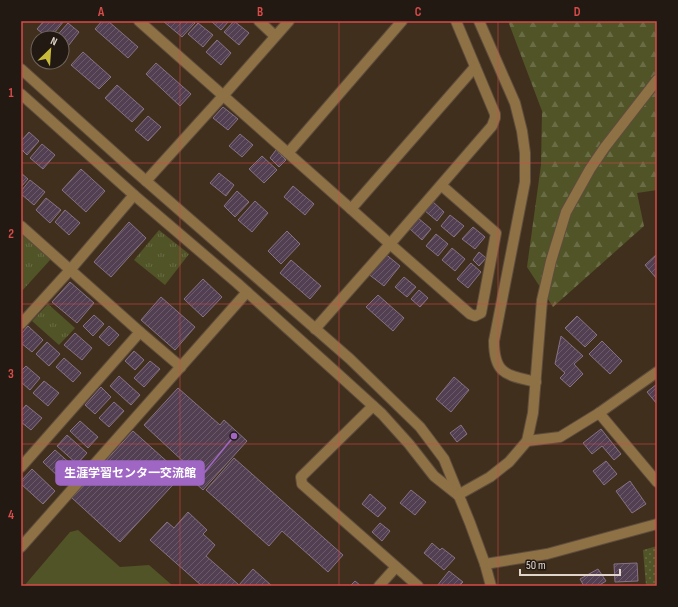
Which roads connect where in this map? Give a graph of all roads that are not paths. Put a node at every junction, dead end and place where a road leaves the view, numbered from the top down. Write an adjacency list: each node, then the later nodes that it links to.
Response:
1 (139, 21): 12 (street)
2 (259, 21): 7 (street)
3 (288, 21): 7 (street)
4 (402, 21): 13 (street)
5 (456, 21): 8 (street)
6 (479, 21): 29 (street)
7 (275, 36): 12 (street)
8 (475, 68): 15 (street); 17 (street)
9 (21, 69): 14 (street)
10 (657, 80): 29 (street)
11 (21, 94): 16 (street)
12 (223, 96): 13 (street); 14 (street)
13 (288, 153): 17 (street)
14 (146, 181): 23 (street)
15 (441, 185): 19 (street); 19 (street)
16 (134, 195): 20 (street); 21 (street)
17 (351, 209): 19 (street)
18 (21, 226): 20 (street)
19 (390, 244): 23 (street)
20 (70, 270): 22 (street); 24 (street)
21 (247, 292): 26 (street); 28 (street)
22 (21, 324)
23 (315, 329): 25 (street)
24 (140, 332): 26 (street); 33 (street)
25 (350, 359): 28 (street); 35 (street)
26 (181, 367): 37 (street)
27 (657, 372): 31 (street)
28 (336, 376): 30 (street)
29 (536, 382): 32 (street)
30 (373, 406): 35 (street); 39 (street)
31 (599, 413): 32 (street); 34 (street)
32 (527, 441): 35 (street)
33 (21, 467)
34 (657, 482)
35 (458, 495): 38 (street)
36 (657, 524): 38 (street)
37 (21, 547)
38 (485, 564): 42 (street)
39 (396, 567): 40 (street); 41 (street)
40 (379, 586)
41 (418, 586)
42 (491, 586)

